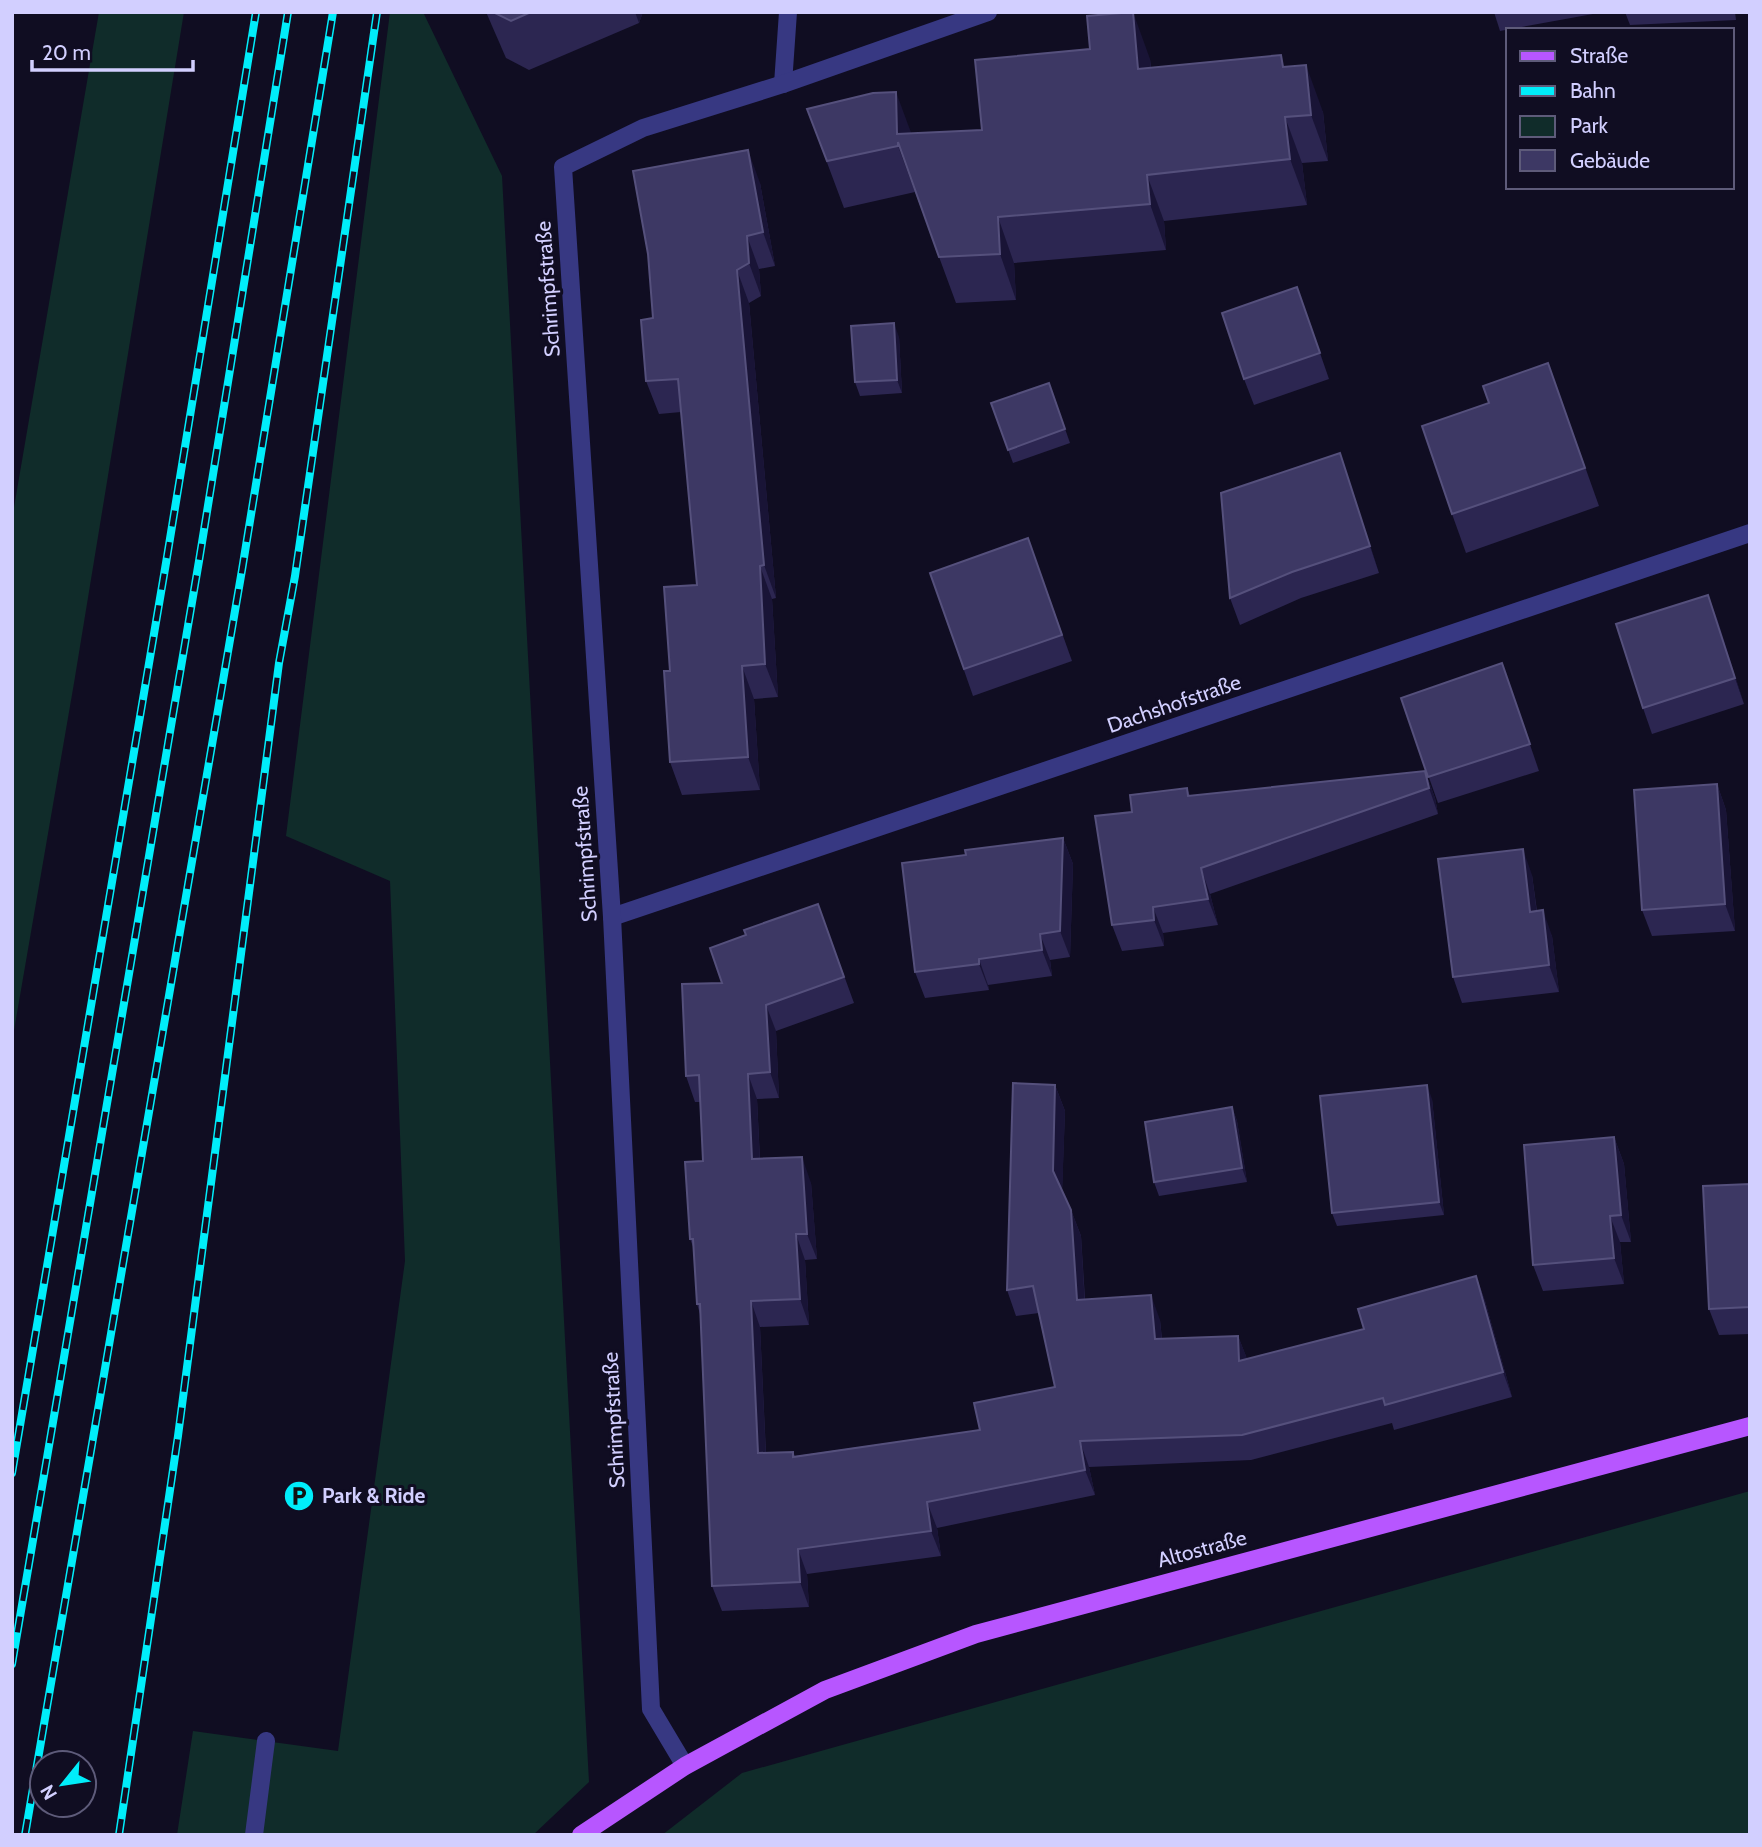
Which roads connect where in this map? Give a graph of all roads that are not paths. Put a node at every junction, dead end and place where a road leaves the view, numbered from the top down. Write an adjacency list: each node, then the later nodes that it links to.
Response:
1 (788, 12): 3 (street)
2 (988, 12): 3 (street)
3 (783, 83): 5 (street, Schrimpfstraße)
4 (1750, 533): 5 (street, Dachshofstraße)
5 (612, 917): 8 (street, Schrimpfstraße)
6 (1750, 1426): 8 (main road, Altostraße)
7 (266, 1741): 9 (street)
8 (685, 1766): 10 (main road, Altostraße)
9 (254, 1835)
10 (581, 1835)

